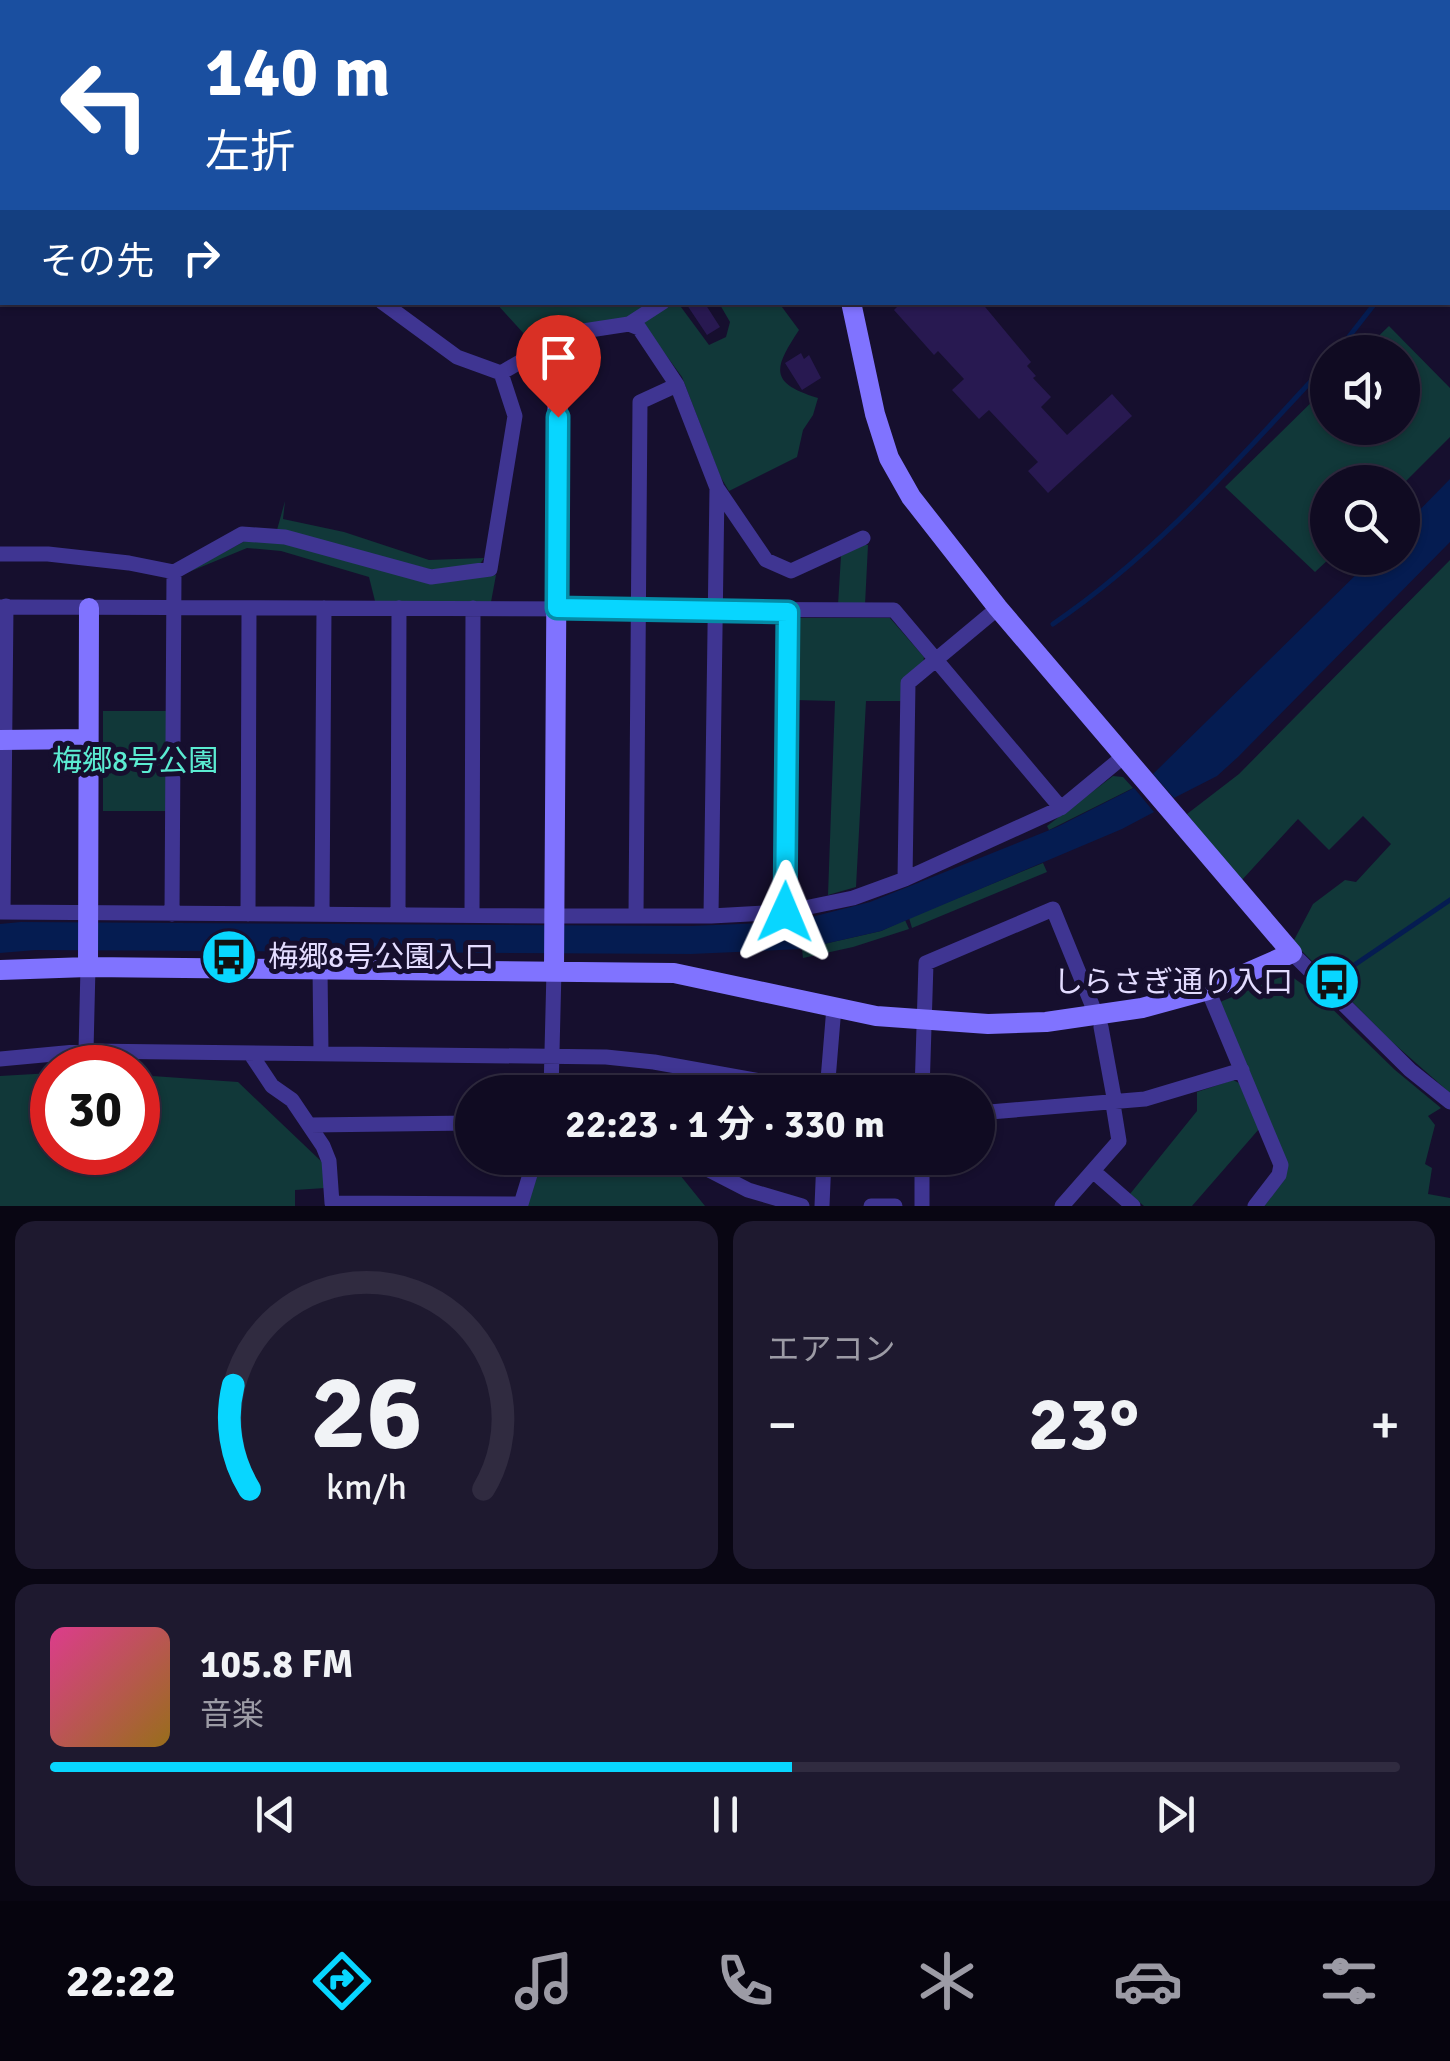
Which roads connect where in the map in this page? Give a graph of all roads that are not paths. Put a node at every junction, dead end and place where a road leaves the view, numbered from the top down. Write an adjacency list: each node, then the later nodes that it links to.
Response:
1 (386, 305): 6 (street)
2 (658, 305): 4 (street)
3 (852, 305): 20 (street)
4 (629, 324): 5 (street); 7 (street)
5 (558, 340): 6 (street); 19 (street)
6 (502, 373): 11 (street)
7 (677, 385): 8 (street); 22 (street)
8 (717, 488): 9 (street); 21 (street)
9 (863, 538)
10 (0, 554): 11 (street)
11 (174, 572): 13 (street)
12 (3, 606): 14 (street); 26 (street)
13 (173, 607): 14 (street); 15 (street); 33 (street)
14 (90, 608): 25 (street)
15 (249, 608): 16 (street); 34 (street)
16 (324, 608): 17 (street); 35 (street)
17 (400, 608): 18 (street); 36 (street)
18 (474, 608): 19 (street); 37 (street)
19 (557, 608): 22 (street); 41 (street)
20 (998, 608): 24 (street); 27 (street)
21 (714, 609): 22 (street); 23 (street); 39 (street)
22 (638, 610): 38 (street)
23 (788, 612): 24 (street); 32 (street)
24 (935, 660): 28 (street); 30 (street)
25 (88, 739): 26 (street); 40 (street)
26 (2, 740): 29 (street)
27 (1124, 756): 28 (street); 42 (street)
28 (1061, 808): 30 (street)
29 (2, 829): 31 (street)
30 (905, 879): 32 (street)
31 (1, 912): 40 (street)
32 (785, 912): 39 (street)
33 (172, 914): 34 (street); 40 (street)
34 (248, 914): 35 (street)
35 (322, 914): 36 (street)
36 (398, 914): 37 (street)
37 (472, 914): 41 (street)
38 (636, 916): 39 (street); 41 (street)
39 (711, 916)
40 (88, 918): 43 (street)
41 (554, 920): 44 (street)
42 (1292, 953): 47 (street); 63 (street)
43 (88, 960): 45 (street); 46 (street); 51 (street)
44 (554, 962): 45 (street); 48 (street); 56 (street)
45 (320, 968): 53 (street)
46 (0, 970)
47 (1208, 990): 50 (street); 58 (street)
48 (834, 1006): 49 (street); 61 (street)
49 (923, 1021): 50 (street); 50 (street); 62 (street)
50 (1099, 1022): 64 (street)
51 (86, 1045)
52 (160, 1052): 54 (street)
53 (321, 1053): 54 (street); 56 (street)
54 (250, 1054): 67 (street)
55 (30, 1056): 57 (street)
56 (552, 1056): 59 (street); 60 (street)
57 (0, 1059)
58 (1242, 1070): 64 (street); 82 (street)
59 (552, 1075)
60 (728, 1075)
61 (827, 1075)
62 (922, 1075)
63 (1450, 1102)
64 (1114, 1104): 65 (street); 68 (street)
65 (995, 1112)
66 (455, 1123): 67 (street)
67 (310, 1125): 73 (street)
68 (1093, 1171): 80 (street); 81 (street)
69 (530, 1175): 74 (street)
70 (719, 1175): 75 (street)
71 (823, 1175): 76 (street)
72 (922, 1175): 79 (street)
73 (332, 1204): 74 (street)
74 (392, 1204)
75 (802, 1206)
76 (822, 1206)
77 (874, 1206): 78 (street)
78 (895, 1206)
79 (922, 1206)
80 (1062, 1206)
81 (1133, 1206)
82 (1255, 1206)

